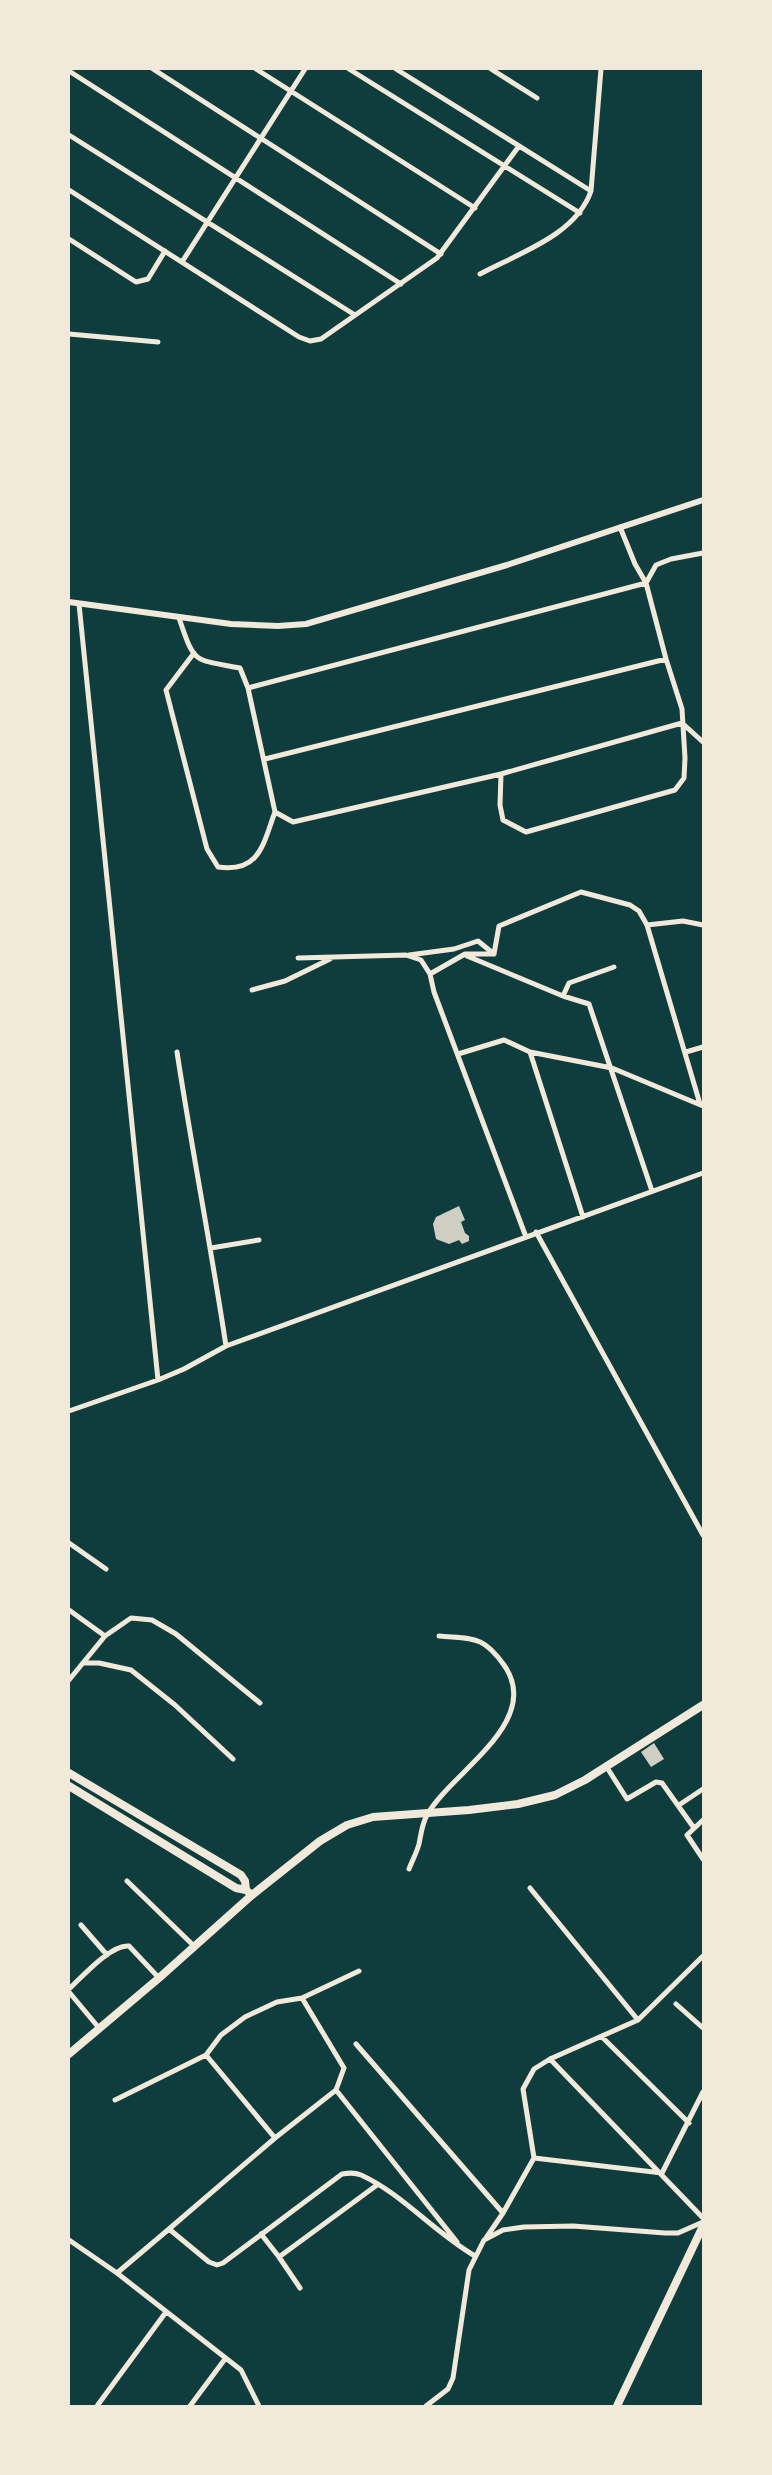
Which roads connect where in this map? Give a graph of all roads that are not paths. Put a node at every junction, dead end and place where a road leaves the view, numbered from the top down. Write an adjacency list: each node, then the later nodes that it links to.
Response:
1 (153, 69): 12 (street)
2 (256, 69): 9 (street)
3 (305, 69): 9 (street)
4 (349, 69): 14 (street)
5 (396, 69): 13 (street)
6 (490, 69): 10 (street)
7 (602, 69): 17 (street)
8 (69, 71): 15 (street)
9 (291, 92): 12 (street); 18 (street)
10 (537, 98)
11 (69, 135): 20 (street)
12 (261, 138): 15 (street); 23 (street)
13 (519, 146): 14 (street); 17 (street)
14 (505, 166): 18 (street); 19 (street)
15 (235, 179): 20 (street); 26 (street)
16 (69, 190): 22 (street)
17 (591, 191): 19 (street)
18 (474, 208): 23 (street)
19 (580, 213): 25 (street)
20 (208, 223): 24 (street); 27 (street)
21 (69, 239): 22 (street)
22 (165, 251): 24 (street)
23 (441, 254): 26 (street)
24 (182, 262): 27 (street)
25 (480, 274)
26 (401, 284): 27 (street)
27 (356, 315)
28 (69, 334): 29 (street)
29 (158, 342)
30 (703, 500): 31 (street)
31 (620, 527): 33 (street); 36 (street)
32 (703, 553): 33 (street)
33 (646, 583): 38 (street); 39 (street)
34 (69, 602): 35 (street)
35 (79, 604): 36 (street); 71 (street)
36 (179, 618): 37 (street)
37 (194, 653): 39 (street); 44 (street)
38 (666, 659): 40 (street); 42 (street)
39 (248, 688): 42 (street)
40 (682, 723): 41 (street); 43 (street); 43 (street)
41 (703, 742)
42 (265, 759): 44 (street)
43 (501, 774): 44 (street)
44 (275, 812)
45 (647, 925): 46 (street); 48 (street); 59 (street)
46 (703, 925)
47 (465, 954): 48 (street); 53 (street); 55 (street)
48 (494, 954): 49 (street)
49 (406, 955): 50 (street); 53 (street)
50 (333, 957): 51 (street); 54 (street)
51 (298, 958)
52 (614, 967): 55 (street)
53 (430, 974): 60 (street)
54 (252, 990)
55 (564, 996): 61 (street)
56 (703, 1047): 59 (street)
57 (177, 1052): 69 (street)
58 (530, 1052): 60 (street); 61 (street); 65 (street)
59 (686, 1052): 62 (street)
60 (458, 1054): 67 (street)
61 (610, 1067): 62 (street); 64 (street)
62 (702, 1104)
63 (703, 1173): 64 (street)
64 (652, 1191): 65 (street)
65 (583, 1217): 66 (street)
66 (536, 1232): 67 (street); 73 (street)
67 (526, 1237): 70 (street)
68 (259, 1240): 69 (street)
69 (211, 1248): 70 (street)
70 (226, 1346): 71 (street)
71 (158, 1380): 72 (street)
72 (69, 1411)
73 (703, 1535)
74 (69, 1543): 75 (street)
75 (106, 1569)
76 (69, 1610): 77 (street)
77 (105, 1636): 79 (street); 81 (street)
78 (439, 1636): 89 (street)
79 (84, 1663): 80 (street); 83 (street)
80 (69, 1680)
81 (260, 1703)
82 (703, 1705): 84 (main road)
83 (234, 1759)
84 (606, 1766): 88 (street); 89 (main road)
85 (69, 1773): 96 (main road)
86 (69, 1786): 96 (main road)
87 (703, 1789): 88 (street)
88 (679, 1806): 91 (street)
89 (426, 1815): 93 (street); 96 (main road)
90 (703, 1820): 91 (street)
91 (694, 1828): 92 (street)
92 (703, 1858)
93 (409, 1869)
94 (126, 1881): 98 (street)
95 (530, 1888): 106 (street)
96 (249, 1892): 98 (main road)
97 (81, 1924): 99 (street)
98 (194, 1946): 102 (main road)
99 (106, 1955): 102 (street); 103 (street)
100 (703, 1956): 106 (street)
101 (359, 1971): 104 (street)
102 (159, 1978): 107 (main road)
103 (69, 1990): 107 (street)
104 (302, 1998): 112 (street); 114 (street)
105 (676, 2004): 108 (street)
106 (638, 2020): 109 (street)
107 (99, 2028): 111 (main road)
108 (703, 2028)
109 (602, 2037): 113 (street); 117 (street)
110 (356, 2044): 122 (street)
111 (69, 2054)
112 (206, 2055): 116 (street); 118 (street)
113 (550, 2059): 119 (street); 120 (street)
114 (336, 2090): 118 (street); 129 (street)
115 (703, 2092): 117 (street)
116 (115, 2100)
117 (689, 2123): 120 (street)
118 (275, 2138): 125 (street)
119 (534, 2158): 120 (street); 122 (street)
120 (662, 2173): 123 (street)
121 (377, 2185): 126 (street); 129 (street); 131 (street)
122 (503, 2213): 128 (street)
123 (703, 2220): 128 (street)
124 (703, 2226): 140 (main road)
125 (169, 2229): 126 (street); 132 (street)
126 (261, 2234): 131 (street)
127 (69, 2240): 132 (street)
128 (484, 2240): 130 (street)
129 (462, 2248): 130 (street)
130 (474, 2256): 139 (street)
131 (279, 2258): 133 (street)
132 (117, 2273): 134 (street)
133 (300, 2288)
134 (166, 2312): 135 (street); 136 (street)
135 (225, 2359): 137 (street); 138 (street)
136 (97, 2406)
137 (190, 2406)
138 (259, 2406)
139 (426, 2406)
140 (617, 2406)

